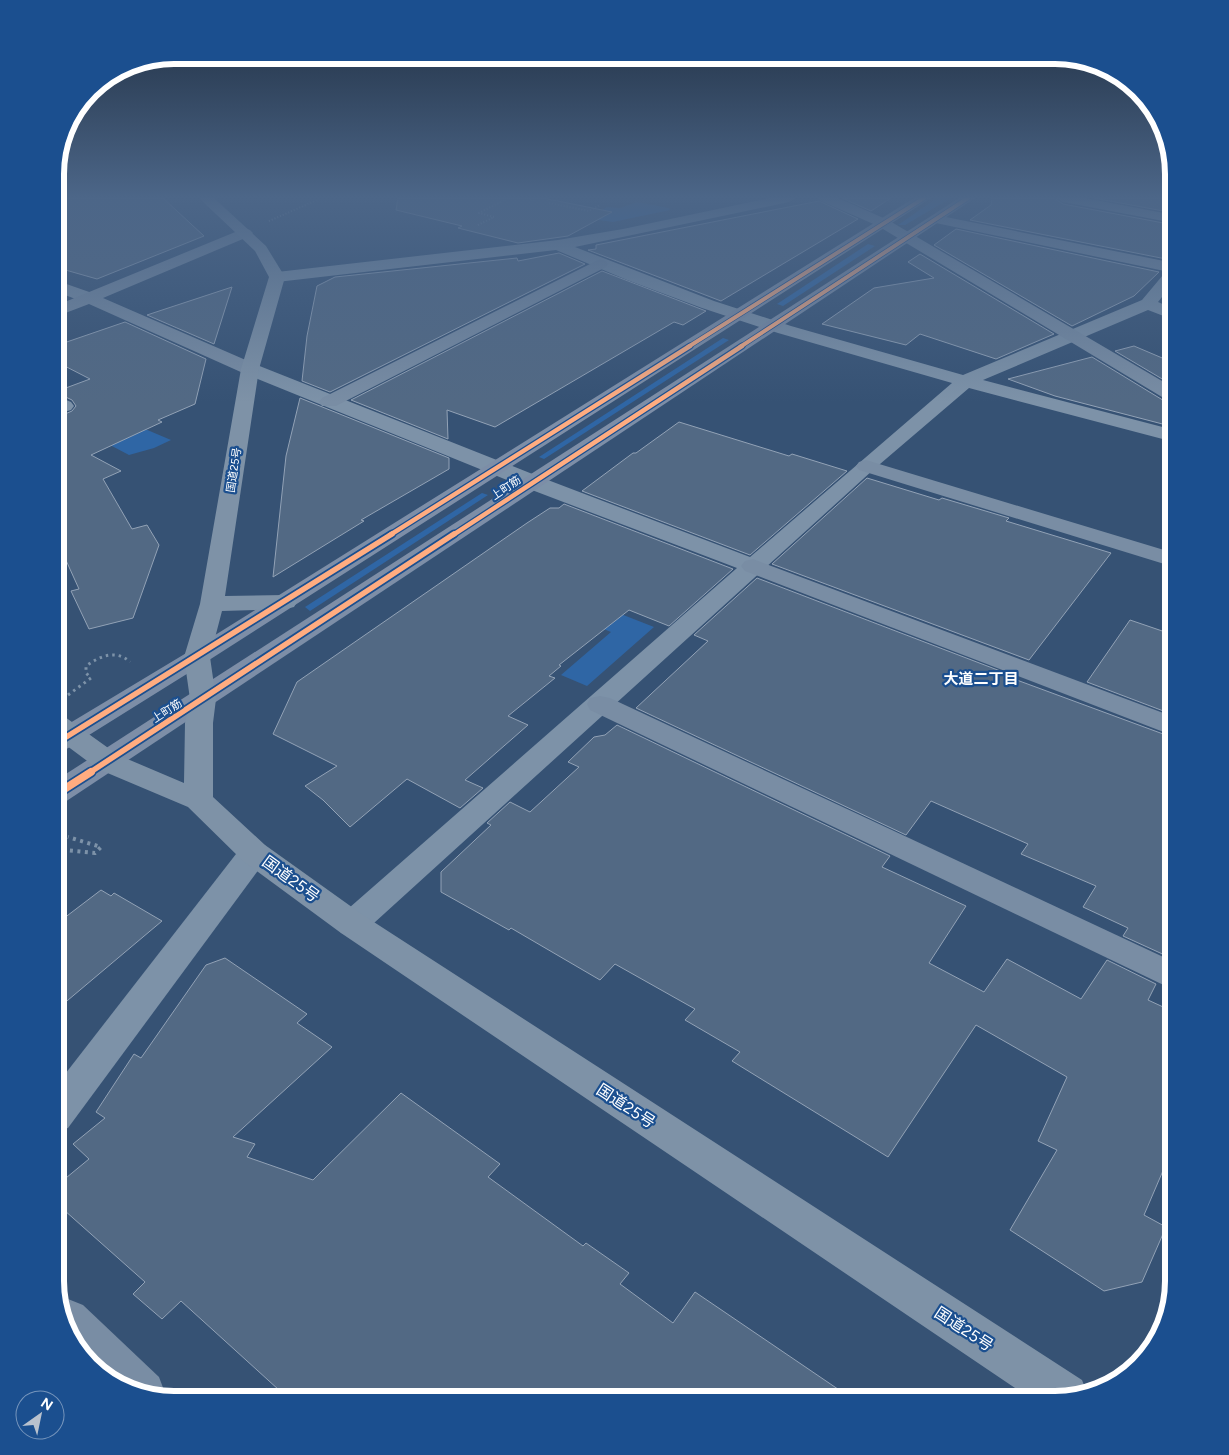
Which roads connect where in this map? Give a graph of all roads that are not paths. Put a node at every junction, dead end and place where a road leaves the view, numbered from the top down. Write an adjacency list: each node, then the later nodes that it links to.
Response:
1 (166, 266): 12 (street)
2 (271, 266): 9 (highway)
3 (374, 266): 9 (street)
4 (596, 266): 22 (street)
5 (605, 266): 16 (street)
6 (816, 266): 16 (main road, 上町筋)
7 (864, 266): 17 (main road, 上町筋)
8 (956, 266): 18 (street)
9 (277, 277): 19 (highway, 国道25号)
10 (1165, 282): 13 (street)
11 (64, 288): 12 (street)
12 (89, 298): 14 (street); 19 (street)
13 (1148, 304): 15 (street); 18 (street)
14 (64, 308)
15 (1165, 311)
16 (739, 315): 17 (street); 25 (main road, 上町筋)
17 (772, 326): 20 (street); 26 (main road, 上町筋)
18 (1074, 334): 20 (street); 21 (street)
19 (250, 369): 22 (street); 30 (highway, 国道25号)
20 (967, 380): 23 (street); 24 (street)
21 (1165, 390)
22 (329, 402): 25 (street)
23 (1165, 434)
24 (866, 466): 27 (street); 28 (street)
25 (497, 468): 26 (street); 29 (main road, 上町筋)
26 (532, 482): 28 (street); 32 (main road, 上町筋)
27 (1165, 557)
28 (753, 566): 33 (street); 35 (street)
29 (285, 602): 30 (highway); 31 (main road, 上町筋)
30 (212, 604): 31 (highway, 国道25号)
31 (197, 657): 32 (highway, 国道25号); 34 (main road, 上町筋)
32 (204, 699): 37 (main road, 上町筋); 39 (highway, 国道25号)
33 (600, 704): 41 (street); 42 (street)
34 (64, 724)
35 (1165, 724)
36 (64, 727): 37 (highway, 国道25号)
37 (108, 762): 38 (main road, 上町筋); 39 (highway, 国道25号)
38 (64, 789)
39 (198, 800): 40 (highway, 国道25号)
40 (254, 853): 41 (highway, 国道25号); 43 (street)
41 (352, 924): 46 (highway, 国道25号)
42 (1165, 973)
43 (64, 1104)
44 (73, 1325): 45 (street)
45 (133, 1383)
46 (1058, 1391)

